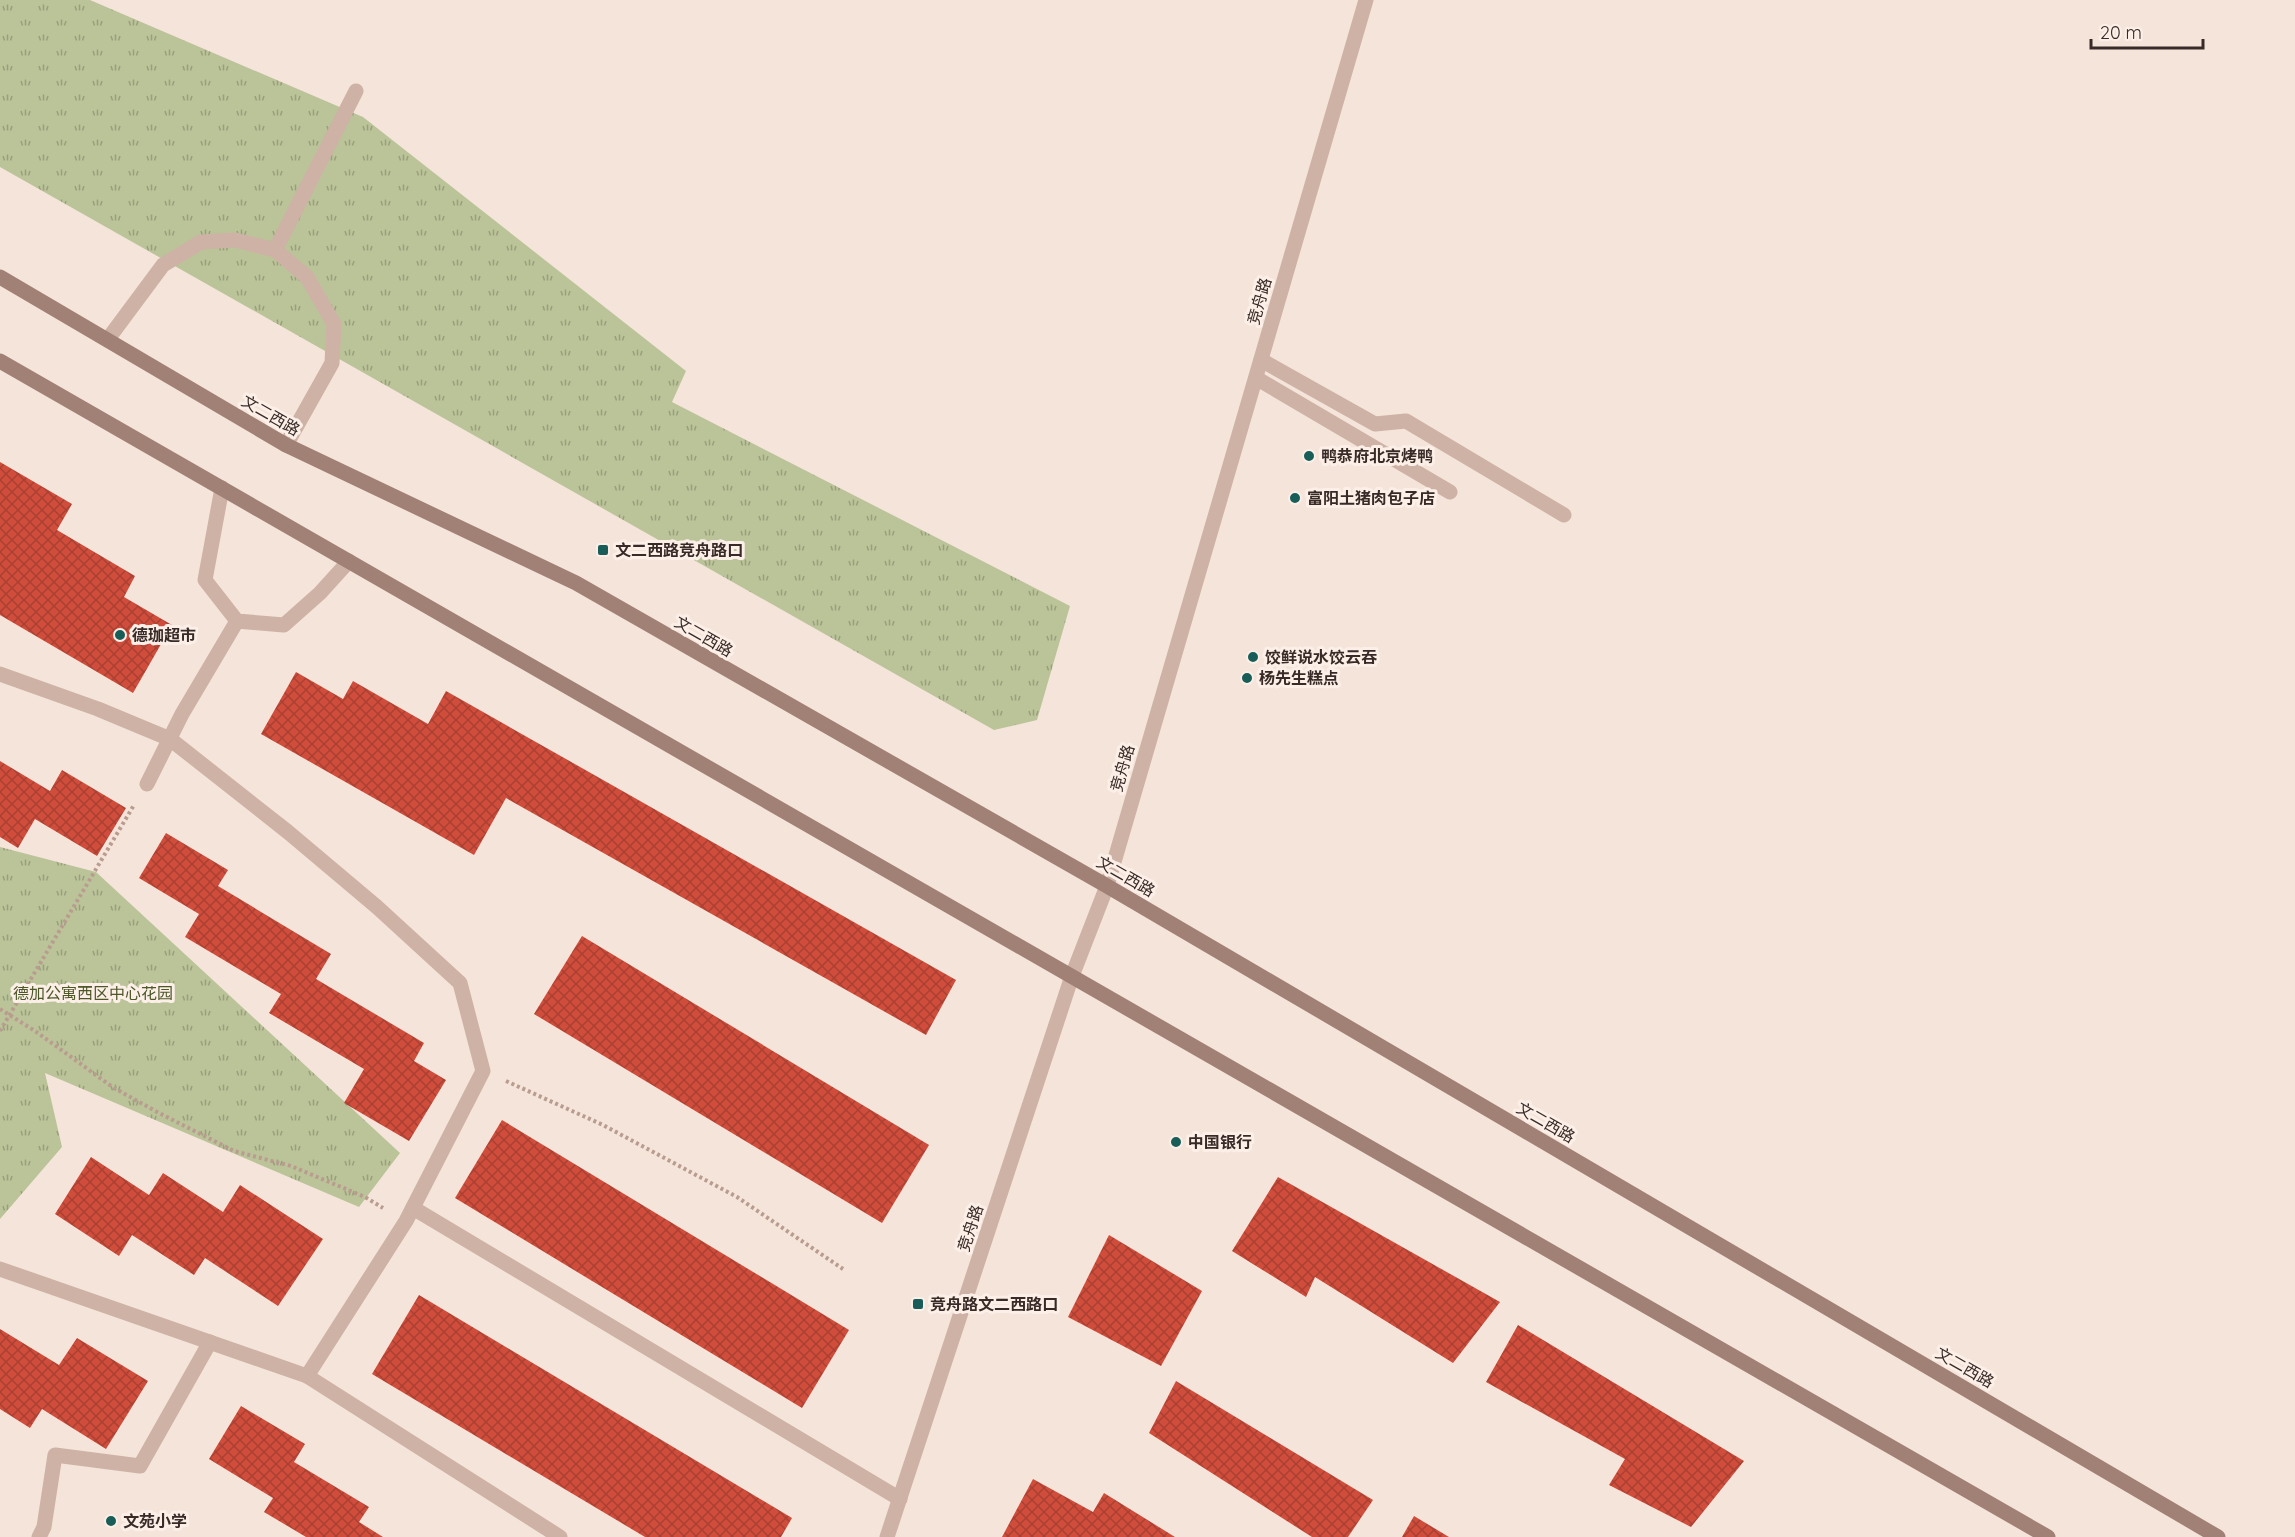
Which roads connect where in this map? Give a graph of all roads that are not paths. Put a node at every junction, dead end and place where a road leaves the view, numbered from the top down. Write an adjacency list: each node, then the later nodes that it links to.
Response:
1 (1366, 0): 6 (street, 竞舟路)
2 (356, 91): 3 (street)
3 (275, 250): 5 (street); 9 (street)
4 (0, 278): 5 (main road, 文二西路)
5 (108, 339): 9 (main road, 文二西路)
6 (1261, 360): 8 (street, 竞舟路); 12 (street)
7 (0, 361): 10 (main road)
8 (1256, 378): 11 (street); 18 (street, 竞舟路)
9 (286, 445): 18 (main road, 文二西路)
10 (222, 488): 13 (main road); 14 (street)
11 (1450, 492)
12 (1564, 515)
13 (349, 561): 14 (street); 19 (main road)
14 (237, 621): 16 (street)
15 (0, 674): 16 (street)
16 (170, 739): 17 (street); 20 (street)
17 (147, 784)
18 (1107, 885): 19 (street, 竞舟路); 29 (main road, 文二西路)
19 (1072, 976): 24 (street, 竞舟路); 28 (main road)
20 (413, 1208): 23 (street); 24 (street)
21 (0, 1269): 22 (street)
22 (210, 1342): 23 (street); 25 (street)
23 (307, 1376): 26 (street)
24 (900, 1499): 27 (street, 竞舟路)
25 (39, 1537)
26 (560, 1537)
27 (887, 1537)
28 (2048, 1537)
29 (2218, 1537)

